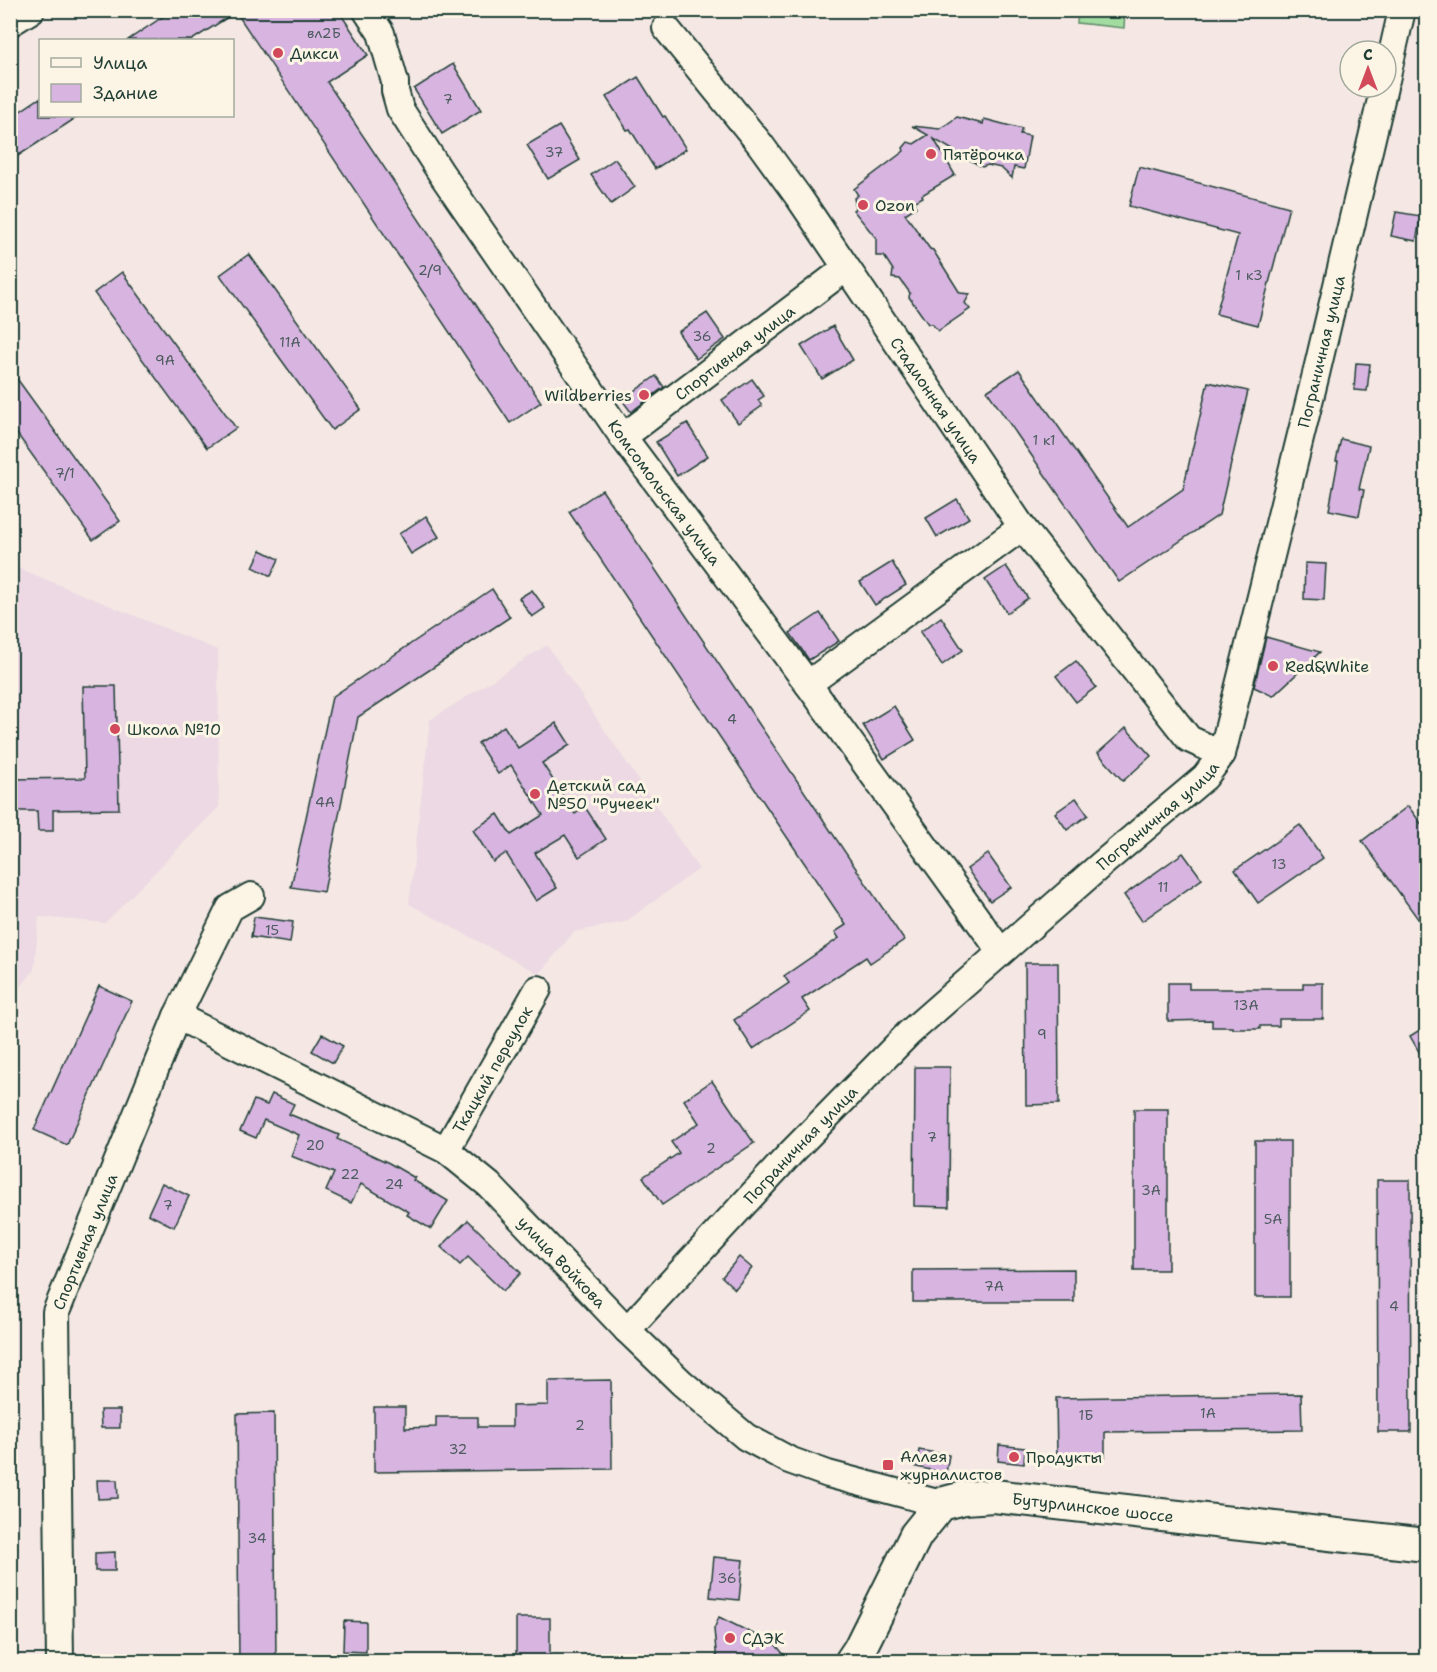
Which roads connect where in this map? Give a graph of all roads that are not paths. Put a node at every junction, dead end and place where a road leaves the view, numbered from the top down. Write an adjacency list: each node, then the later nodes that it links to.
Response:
1 (31, 10): 4 (street)
2 (366, 10): 9 (street, Комсомольская улица)
3 (1402, 10): 6 (street)
4 (10, 23)
5 (666, 28): 8 (street, Стадионная улица)
6 (1395, 39)
7 (1381, 99): 12 (street, Пограничная улица)
8 (846, 268): 9 (street, Спортивная улица); 10 (street, Стадионная улица)
9 (623, 437): 11 (street, Комсомольская улица)
10 (1022, 527): 11 (street); 12 (street, Стадионная улица)
11 (808, 684): 14 (street, Комсомольская улица)
12 (1222, 754): 14 (street, Пограничная улица)
13 (251, 896): 16 (street, Спортивная улица)
14 (1001, 952): 18 (street, Пограничная улица)
15 (538, 989): 17 (street, Ткацкий переулок)
16 (177, 1016): 17 (street, улица Войкова); 21 (street, Спортивная улица)
17 (446, 1150): 18 (street, улица Войкова)
18 (627, 1330): 19 (street, улица Войкова)
19 (941, 1504): 20 (main road, Бутурлинское шоссе); 22 (main road)
20 (1426, 1545)
21 (60, 1662)
22 (851, 1662)

